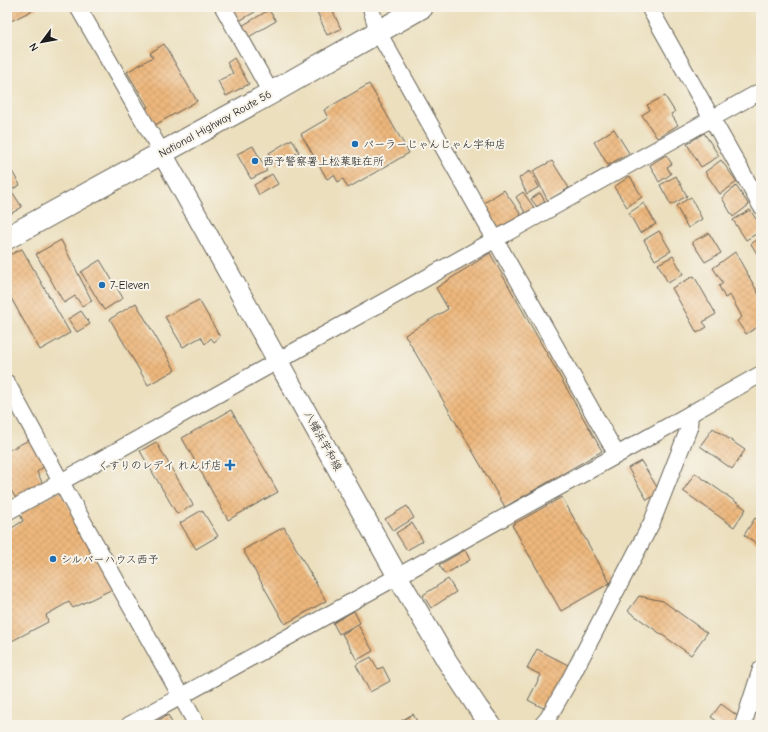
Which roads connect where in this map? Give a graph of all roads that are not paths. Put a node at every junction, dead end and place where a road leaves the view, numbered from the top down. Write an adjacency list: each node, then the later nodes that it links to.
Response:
1 (78, 7): 10 (street)
2 (223, 7): 8 (street)
3 (371, 7): 6 (street)
4 (422, 7): 6 (highway, National Highway Route 56)
5 (649, 7): 9 (street)
6 (378, 32): 8 (highway, National Highway Route 56); 13 (street)
7 (761, 91): 9 (street)
8 (271, 93): 10 (highway, National Highway Route 56)
9 (712, 119): 11 (street); 13 (street)
10 (162, 153): 12 (highway, National Highway Route 56); 14 (main road, 八幡浜宇和線)
11 (761, 206)
12 (7, 238)
13 (495, 239): 14 (street); 18 (street)
14 (278, 360): 19 (street); 21 (main road, 八幡浜宇和線)
15 (761, 374): 17 (street)
16 (7, 383): 19 (street)
17 (690, 414): 18 (street); 27 (street)
18 (617, 455): 21 (street)
19 (61, 482): 20 (street); 23 (street)
20 (7, 512)
21 (398, 577): 23 (street); 26 (main road, 八幡浜宇和線)
22 (761, 669): 28 (street)
23 (181, 696): 24 (street); 25 (street)
24 (129, 725)
25 (197, 725)
26 (491, 725)
27 (542, 725)
28 (743, 725)

